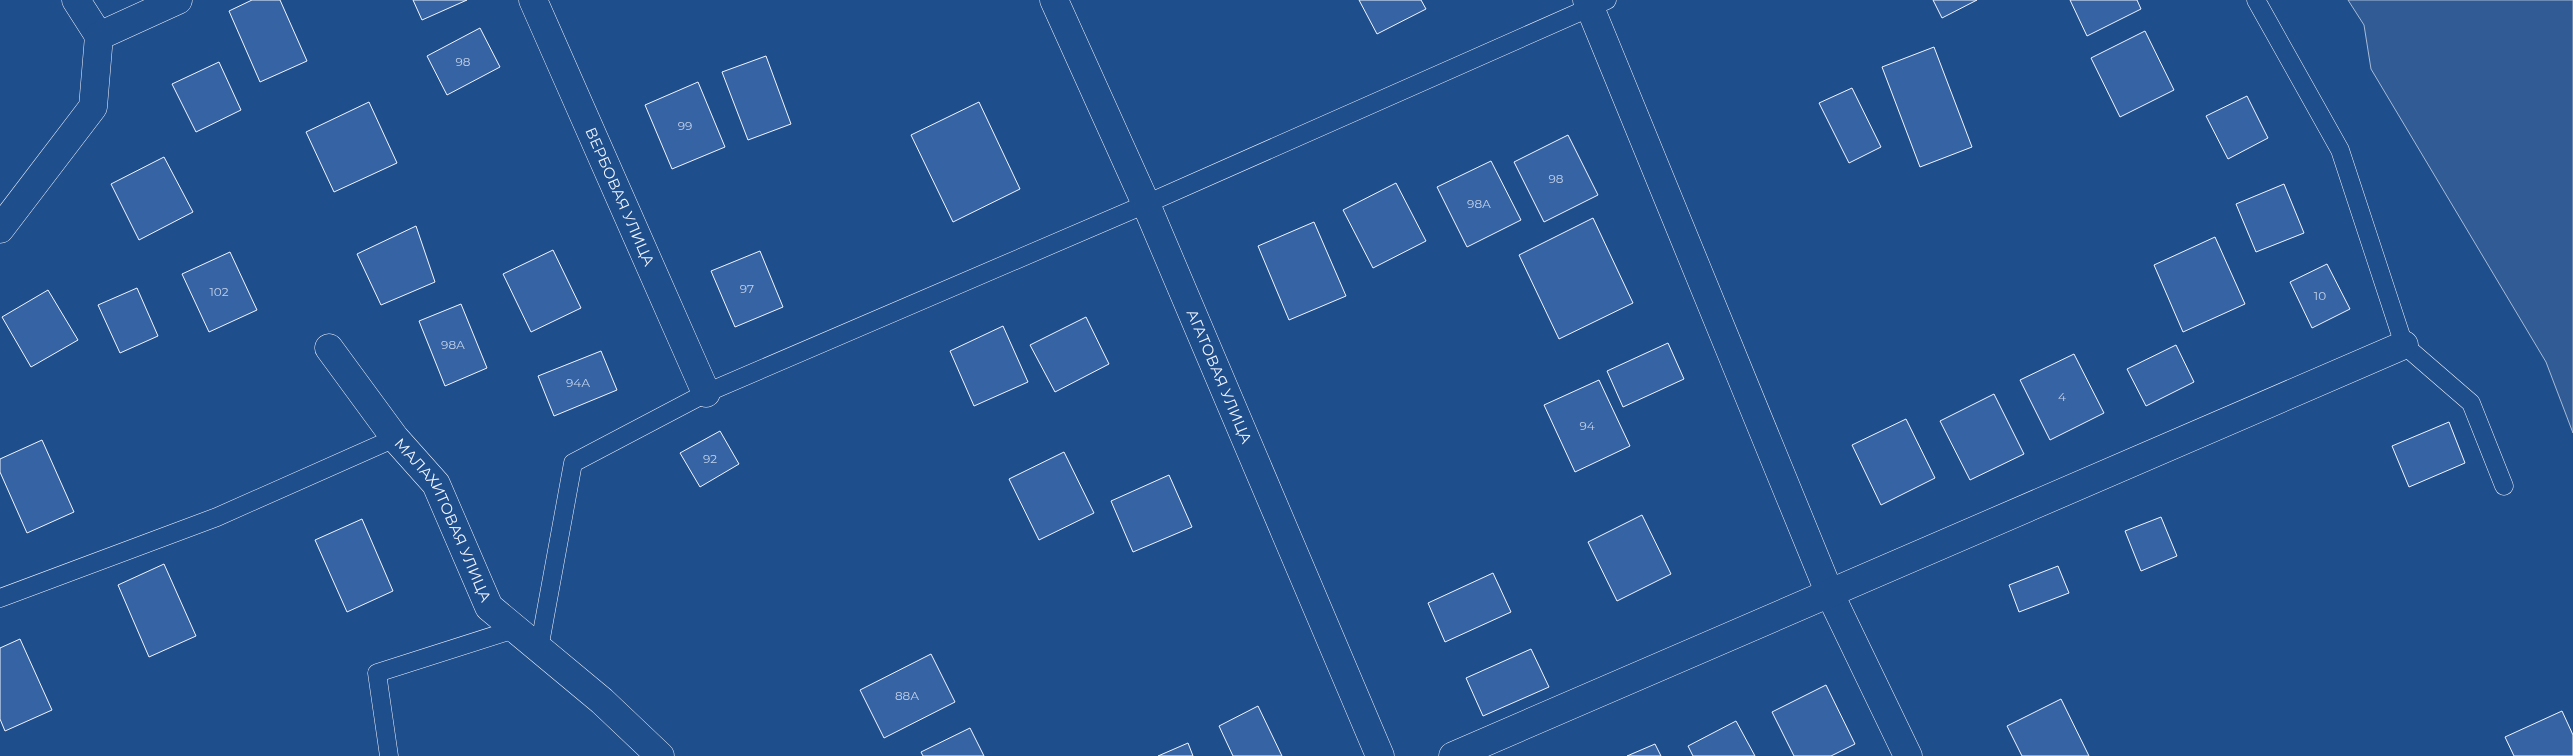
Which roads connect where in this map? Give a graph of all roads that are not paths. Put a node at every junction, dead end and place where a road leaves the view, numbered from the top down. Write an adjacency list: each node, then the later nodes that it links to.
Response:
1 (76, 0): 7 (street)
2 (178, 0): 7 (street)
3 (533, 0): 12 (street, ВЕРБОВАЯ УЛИЦА)
4 (1054, 0): 8 (street, АГАТОВАЯ УЛИЦА)
5 (2256, 0): 10 (lane)
6 (1595, 2): 8 (lane); 15 (street)
7 (99, 36): 9 (street)
8 (1146, 204): 12 (lane); 21 (street, АГАТОВАЯ УЛИЦА)
9 (0, 229)
10 (2404, 345): 14 (lane); 15 (street)
11 (329, 348): 13 (street, МАЛАХИТОВАЯ УЛИЦА)
12 (706, 393): 18 (lane)
13 (395, 438): 16 (lane); 17 (street, МАЛАХИТОВАЯ УЛИЦА)
14 (2504, 486)
15 (1829, 592): 22 (street); 23 (street)
16 (0, 598)
17 (514, 629): 18 (street, МАЛАХИТОВАЯ УЛИЦА); 19 (lane)
18 (539, 649): 20 (street, МАЛАХИТОВАЯ УЛИЦА)
19 (389, 756)
20 (660, 756)
21 (1380, 756)
22 (1453, 756)
23 (1908, 756)

